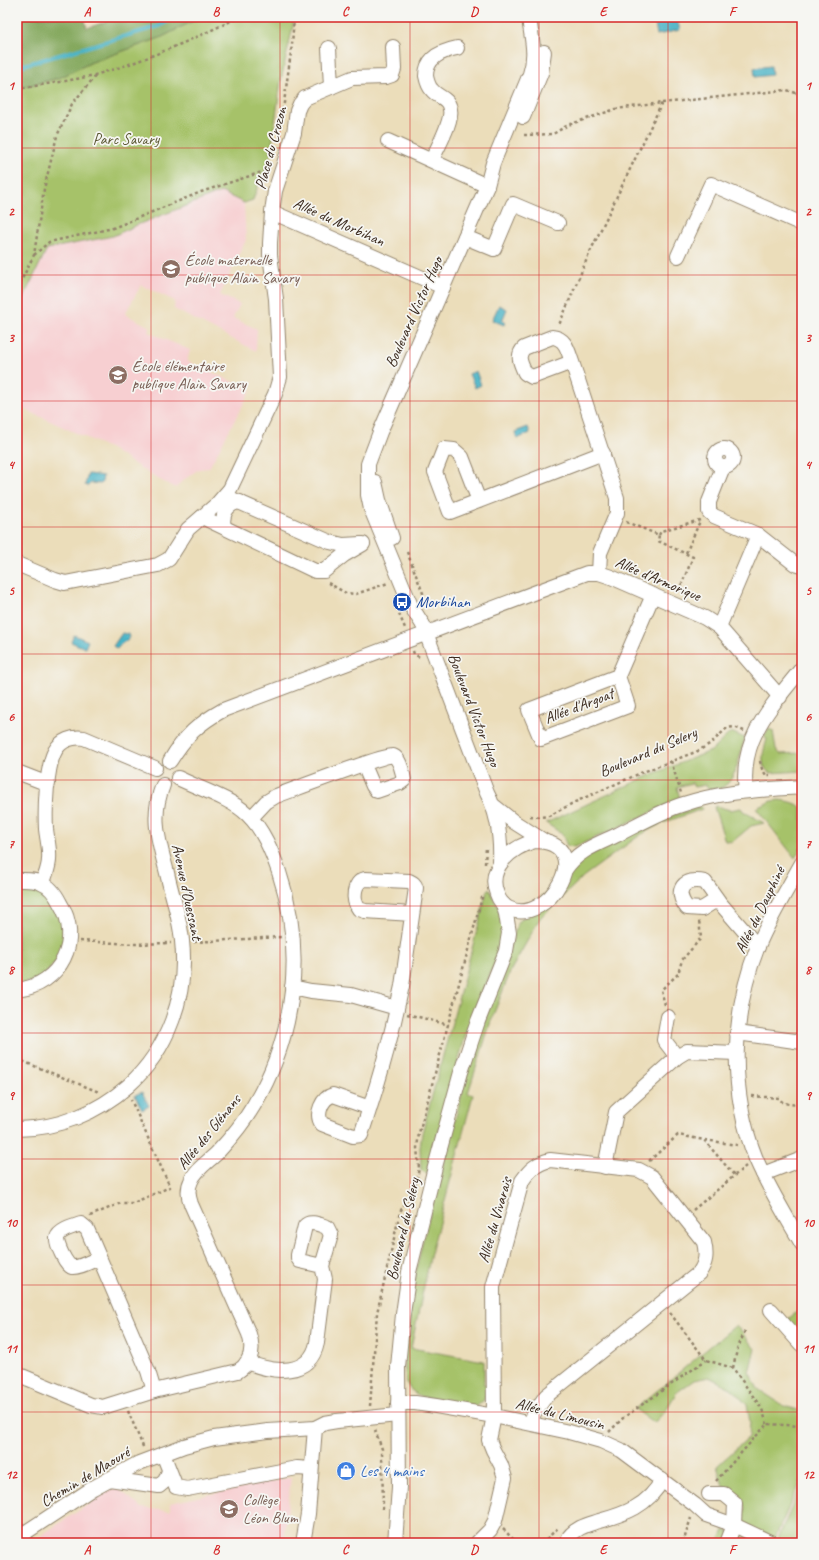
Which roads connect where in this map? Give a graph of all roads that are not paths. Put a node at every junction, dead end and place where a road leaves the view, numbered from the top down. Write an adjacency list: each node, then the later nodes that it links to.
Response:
1 (529, 17): 9 (street, Boulevard Victor Hugo)
2 (536, 17): 9 (street, Boulevard Victor Hugo)
3 (393, 47): 6 (street, Place du Crozon)
4 (329, 48): 6 (street)
5 (457, 48): 8 (street)
6 (331, 87): 10 (street, Place du Crozon)
7 (388, 141): 8 (street)
8 (432, 160): 9 (street)
9 (487, 186): 13 (street, Boulevard Victor Hugo)
10 (272, 212): 15 (street, Allée du Morbihan); 19 (street, Allée du Morbihan)
11 (558, 223): 13 (street)
12 (802, 224): 14 (street)
13 (465, 237): 15 (street, Boulevard Victor Hugo)
14 (678, 256)
15 (443, 287): 24 (street, Boulevard Victor Hugo)
16 (572, 362): 16 (street); 17 (street)
17 (603, 453): 20 (street); 31 (street)
18 (723, 467): 25 (street)
19 (225, 496): 21 (street); 22 (street, Allée du Morbihan)
20 (479, 501)
21 (240, 502): 23 (street); 26 (street)
22 (202, 517): 23 (street); 28 (street, Allée du Morbihan)
23 (224, 528): 29 (street)
24 (386, 535): 27 (street); 34 (street, Boulevard Victor Hugo)
25 (758, 535): 30 (street); 33 (street)
26 (330, 542): 27 (street); 29 (street)
27 (363, 544): 29 (street)
28 (17, 564)
29 (328, 566)
30 (802, 566)
31 (598, 573): 32 (street, Allée d'Armorique); 34 (street, Allée d'Armorique)
32 (653, 595): 33 (street, Allée d'Armorique); 36 (street, Allée d'Argoat)
33 (719, 627): 37 (street, Allée d'Armorique)
34 (425, 629): 38 (street); 47 (street, Boulevard Victor Hugo)
35 (801, 670): 37 (street)
36 (618, 676): 36 (street, Allée d'Argoat)
37 (780, 697): 46 (street)
38 (170, 761): 40 (street); 42 (street)
39 (364, 765): 48 (street)
40 (155, 768): 43 (street); 44 (street)
41 (17, 772): 43 (street)
42 (178, 778): 44 (street); 48 (street, Allée des Glénans)
43 (48, 784): 56 (street)
44 (163, 785): 72 (street, Avenue d'Ouessant)
45 (802, 788): 46 (street)
46 (746, 791): 51 (street)
47 (494, 806): 49 (street, Boulevard Victor Hugo); 52 (street, Boulevard Victor Hugo)
48 (251, 818): 63 (street, Allée des Glénans)
49 (544, 841): 50 (street); 52 (street)
50 (558, 848): 51 (street); 54 (street)
51 (586, 849): 54 (street)
52 (500, 863): 58 (street)
53 (801, 868): 62 (street, Allée du Dauphiné)
54 (565, 870): 59 (street)
55 (17, 880): 56 (street)
56 (43, 883): 64 (street)
57 (720, 903): 57 (street); 62 (street)
58 (503, 904): 59 (street); 61 (street, Boulevard du Selery)
59 (524, 911): 61 (street, Boulevard du Selery)
60 (412, 914): 65 (street)
61 (509, 933): 84 (street, Boulevard du Selery)
62 (758, 947): 67 (street, Allée du Dauphiné)
63 (292, 987): 65 (street); 81 (street, Allée des Glénans)
64 (17, 990)
65 (396, 1009): 71 (street)
66 (668, 1017): 70 (street)
67 (737, 1033): 68 (street); 69 (street, Allée du Dauphiné)
68 (802, 1042)
69 (736, 1053): 70 (street); 75 (street, Allée du Dauphiné)
70 (677, 1057): 74 (street)
71 (370, 1108)
72 (17, 1129)
73 (802, 1159): 75 (street)
74 (605, 1167): 85 (street, Allée du Vivarais); 86 (street, Allée du Vivarais)
75 (763, 1174): 76 (street, Allée du Dauphiné)
76 (802, 1244)
77 (99, 1258): 77 (street); 83 (street)
78 (322, 1266): 81 (street)
79 (771, 1310): 80 (street)
80 (801, 1344)
81 (247, 1362): 83 (street)
82 (17, 1374): 83 (street)
83 (154, 1391)
84 (398, 1409): 85 (street, Allée du Limousin); 87 (street, Chemin de Maouré); 97 (street, Boulevard du Selery)
85 (494, 1416): 86 (street, Allée du Limousin); 98 (street, Allée du Vivarais)
86 (531, 1423): 92 (street, Allée du Limousin)
87 (314, 1428): 88 (street, Chemin de Maouré); 89 (street)
88 (163, 1454): 90 (street); 91 (street, Chemin de Maouré)
89 (312, 1469): 90 (street); 96 (street)
90 (169, 1471): 91 (street)
91 (108, 1479): 95 (street, Chemin de Maouré)
92 (662, 1480): 94 (street, Allée du Limousin); 99 (street)
93 (712, 1488): 94 (street)
94 (734, 1526): 100 (street); 101 (street, Allée du Limousin)
95 (17, 1538)
96 (303, 1543)
97 (395, 1543)
98 (477, 1543)
99 (569, 1543)
100 (727, 1543)
101 (772, 1543)

